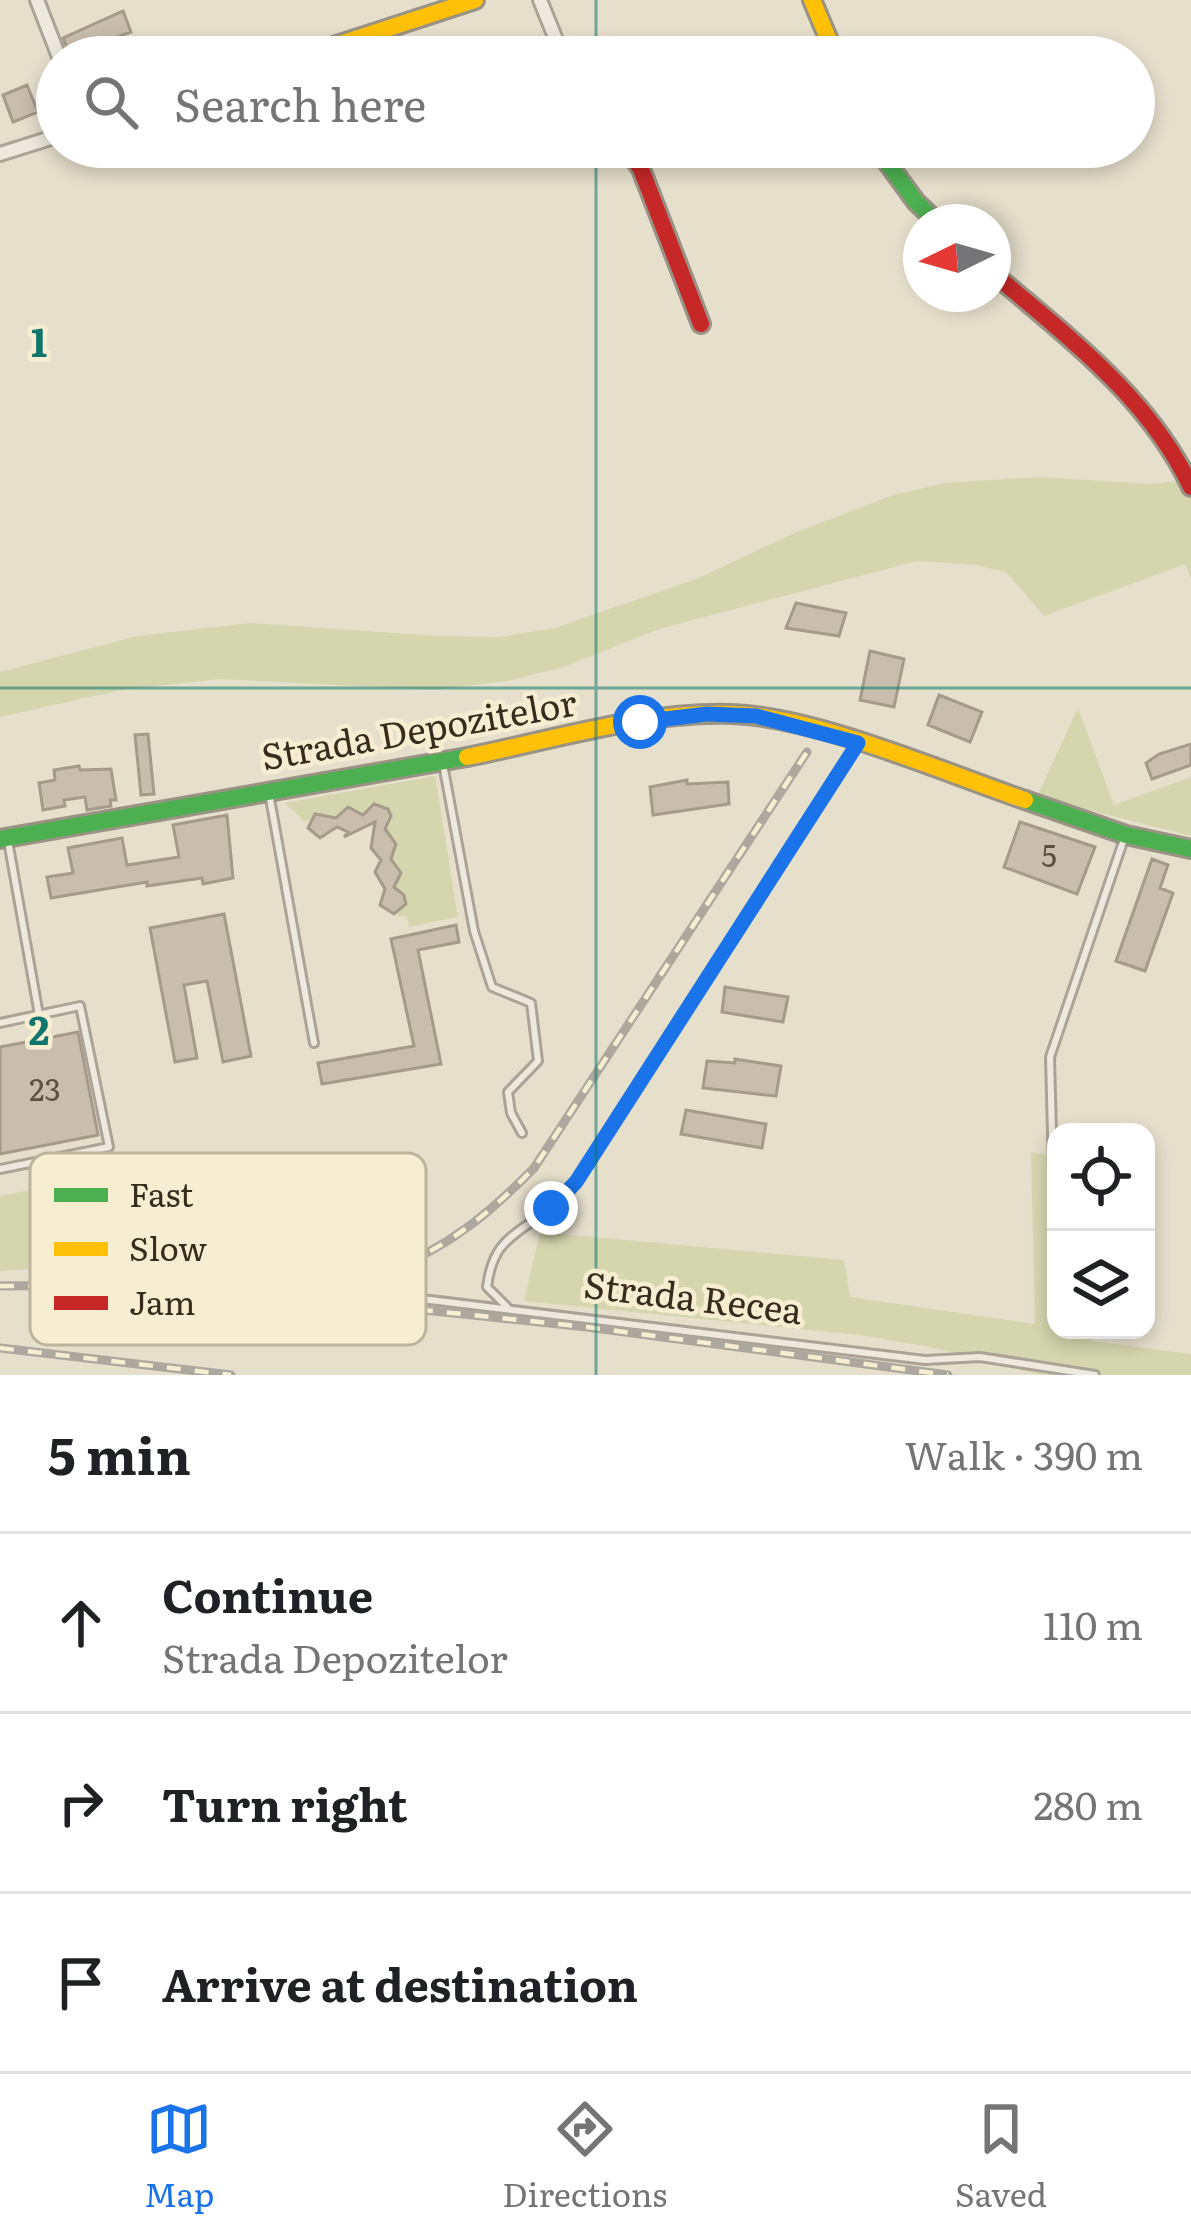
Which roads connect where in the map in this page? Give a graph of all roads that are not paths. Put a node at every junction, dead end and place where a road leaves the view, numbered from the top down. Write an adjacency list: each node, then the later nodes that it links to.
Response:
1 (37, 0): 5 (street)
2 (475, 0): 6 (street)
3 (540, 0): 7 (street)
4 (812, 0): 8 (street)
5 (51, 36)
6 (364, 36)
7 (555, 36)
8 (827, 36)
9 (36, 143): 10 (street)
10 (0, 154)
11 (640, 168): 15 (street)
12 (891, 168): 13 (street)
13 (918, 204)
14 (1011, 289): 16 (street)
15 (701, 324)
16 (1189, 474)
17 (858, 743): 18 (street, Strada Depozitelor); 20 (street, Strada Depozitelor); 32 (lane)
18 (443, 762): 19 (street, Strada Depozitelor); 26 (lane)
19 (269, 792): 21 (street, Strada Depozitelor); 25 (lane)
20 (1126, 835): 22 (street, Strada Depozitelor); 30 (lane)
21 (3, 838): 23 (lane)
22 (1191, 849)
23 (39, 1015): 24 (lane); 27 (lane)
24 (0, 1023)
25 (314, 1043)
26 (522, 1133)
27 (79, 1153)
28 (30, 1163): 29 (lane)
29 (0, 1169)
30 (1054, 1231)
31 (426, 1299): 32 (lane, Strada Recea)
32 (509, 1309): 33 (lane, Strada Recea)
33 (1095, 1375)

